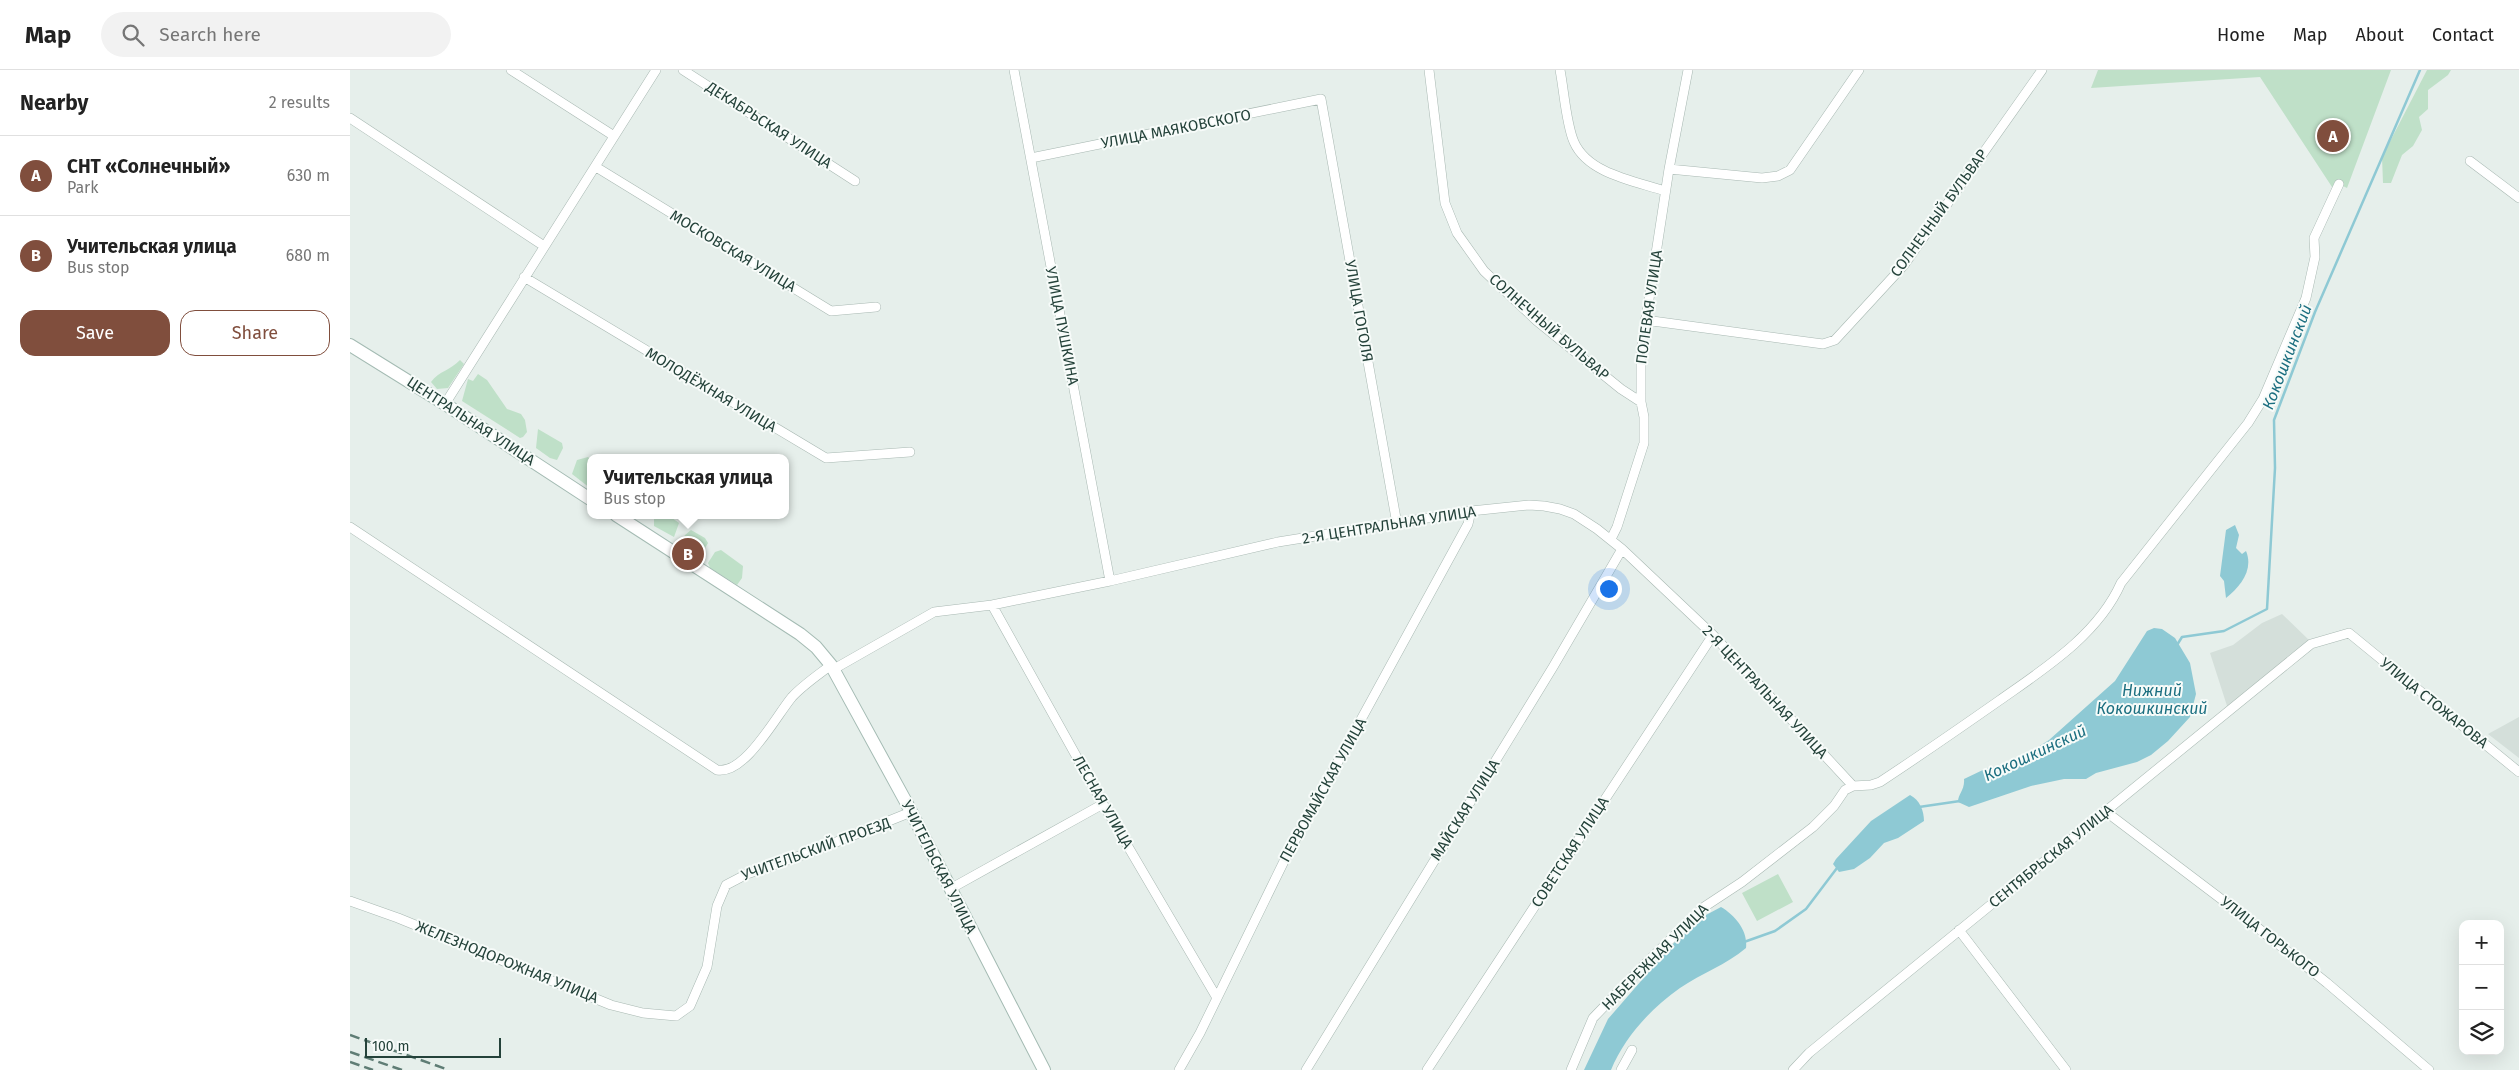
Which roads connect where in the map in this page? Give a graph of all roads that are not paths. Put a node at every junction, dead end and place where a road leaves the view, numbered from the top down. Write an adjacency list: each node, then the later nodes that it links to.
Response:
1 (511, 70): 12 (street)
2 (656, 70): 12 (street)
3 (683, 70): 17 (street, ДЕКАБРЬСКАЯ УЛИЦА)
4 (1014, 70): 13 (street, УЛИЦА ПУШКИНА)
5 (1429, 70): 26 (street, СОЛНЕЧНЫЙ БУЛЬВАР)
6 (1560, 70): 19 (street)
7 (1688, 70): 16 (street, ПОЛЕВАЯ УЛИЦА)
8 (1859, 70): 16 (street)
9 (2042, 70): 24 (street, СОЛНЕЧНЫЙ БУЛЬВАР)
10 (1321, 99): 13 (street, УЛИЦА МАЯКОВСКОГО); 32 (street, УЛИЦА ГОГОЛЯ)
11 (350, 118): 21 (street)
12 (614, 136): 15 (street)
13 (1031, 158): 36 (street, УЛИЦА ПУШКИНА)
14 (2470, 161): 20 (street)
15 (596, 167): 21 (street); 23 (street, МОСКОВСКАЯ УЛИЦА)
16 (1669, 168): 19 (street, ПОЛЕВАЯ УЛИЦА)
17 (855, 181)
18 (2339, 184): 42 (street)
19 (1665, 191): 24 (street, ПОЛЕВАЯ УЛИЦА)
20 (2519, 198)
21 (544, 246): 22 (street)
22 (524, 277): 27 (street); 28 (street, МОЛОДЁЖНАЯ УЛИЦА)
23 (876, 307)
24 (1645, 320): 26 (street, ПОЛЕВАЯ УЛИЦА)
25 (350, 346): 27 (street, ЦЕНТРАЛЬНАЯ УЛИЦА)
26 (1641, 402): 34 (street, ПОЛЕВАЯ УЛИЦА)
27 (445, 404): 29 (street, ЦЕНТРАЛЬНАЯ УЛИЦА)
28 (910, 452)
29 (587, 497)
30 (1471, 511): 32 (street, 2-Я ЦЕНТРАЛЬНАЯ УЛИЦА); 34 (street, 2-Я ЦЕНТРАЛЬНАЯ УЛИЦА); 49 (street, ПЕРВОМАЙСКАЯ УЛИЦА)
31 (622, 519): 40 (street, УЧИТЕЛЬСКАЯ УЛИЦА)
32 (1397, 524): 36 (street, 2-Я ЦЕНТРАЛЬНАЯ УЛИЦА)
33 (350, 527): 40 (street)
34 (1610, 539): 35 (street, 2-Я ЦЕНТРАЛЬНАЯ УЛИЦА)
35 (1622, 549): 39 (street, 2-Я ЦЕНТРАЛЬНАЯ УЛИЦА); 54 (street, МАЙСКАЯ УЛИЦА)
36 (1110, 581): 37 (street, 2-Я ЦЕНТРАЛЬНАЯ УЛИЦА)
37 (992, 604): 40 (street, 2-Я ЦЕНТРАЛЬНАЯ УЛИЦА); 43 (street, ЛЕСНАЯ УЛИЦА)
38 (2350, 633): 41 (street, УЛИЦА СТОЖАРОВА); 44 (street, СЕНТЯБРЬСКАЯ УЛИЦА)
39 (1713, 634): 42 (street, 2-Я ЦЕНТРАЛЬНАЯ УЛИЦА); 55 (street, СОВЕТСКАЯ УЛИЦА)
40 (832, 667): 45 (street, УЧИТЕЛЬСКАЯ УЛИЦА)
41 (2519, 772)
42 (1853, 786): 56 (street, НАБЕРЕЖНАЯ УЛИЦА)
43 (1104, 804): 46 (street); 49 (street, ЛЕСНАЯ УЛИЦА)
44 (2105, 811): 48 (street, СЕНТЯБРЬСКАЯ УЛИЦА); 60 (street, УЛИЦА ГОРЬКОГО)
45 (911, 812): 46 (street, УЧИТЕЛЬСКАЯ УЛИЦА); 50 (street, УЧИТЕЛЬСКИЙ ПРОЕЗД)
46 (950, 889): 52 (street, УЧИТЕЛЬСКАЯ УЛИЦА)
47 (350, 900): 50 (street, ЖЕЛЕЗНОДОРОЖНАЯ УЛИЦА)
48 (1959, 930): 58 (street, СЕНТЯБРЬСКАЯ УЛИЦА); 59 (street)
49 (1217, 998): 53 (street, ПЕРВОМАЙСКАЯ УЛИЦА)
50 (667, 1016)
51 (1632, 1050): 57 (street)
52 (1044, 1070)
53 (1179, 1070)
54 (1306, 1070)
55 (1427, 1070)
56 (1571, 1070)
57 (1621, 1070)
58 (1793, 1070)
59 (2066, 1070)
60 (2429, 1070)

